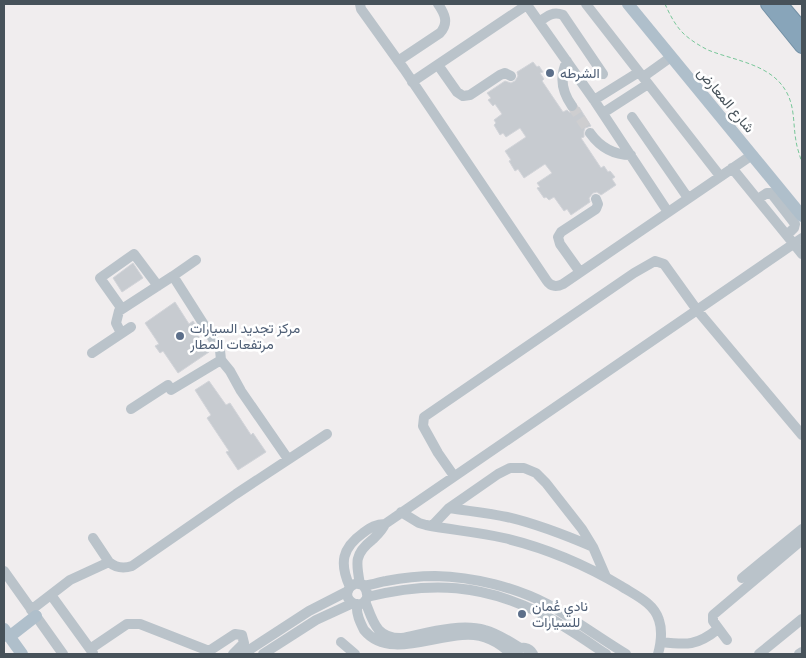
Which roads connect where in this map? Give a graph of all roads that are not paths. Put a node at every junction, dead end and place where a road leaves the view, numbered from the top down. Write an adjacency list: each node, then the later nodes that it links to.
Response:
1 (360, 4): 12 (street)
2 (438, 4): 12 (street)
3 (528, 4): 8 (street); 14 (street)
4 (586, 4): 17 (street)
5 (628, 4): 11 (main road, شارع المعارض)
6 (768, 4): 10 (highway)
7 (780, 4): 9 (highway)
8 (539, 22): 13 (street); 15 (street)
9 (802, 30)
10 (802, 46)
11 (671, 57): 17 (street); 25 (main road, شارع المعارض)
12 (398, 61): 18 (street)
13 (567, 61): 19 (street); 20 (street)
14 (438, 64): 16 (street); 18 (street)
15 (603, 74)
16 (511, 76)
17 (643, 78): 19 (street); 21 (street); 27 (street)
18 (412, 82): 35 (street)
19 (594, 100): 21 (street)
20 (572, 106)
21 (604, 113): 24 (street)
22 (632, 118): 29 (street)
23 (590, 133): 24 (street)
24 (631, 155): 30 (street)
25 (752, 155): 26 (street); 31 (main road, شارع المعارض)
26 (732, 168): 27 (street); 32 (street)
27 (720, 176): 29 (street)
28 (596, 198): 35 (street)
29 (688, 198): 30 (street)
30 (668, 212): 35 (street)
31 (802, 216)
32 (798, 241): 33 (street); 39 (street)
33 (802, 254)
34 (196, 260): 36 (street)
35 (580, 272)
36 (173, 276): 37 (street); 43 (street)
37 (158, 286): 38 (street); 38 (street)
38 (122, 309): 41 (street)
39 (697, 310): 46 (street); 48 (street); 48 (street)
40 (131, 326): 41 (street)
41 (121, 333): 42 (street)
42 (92, 353)
43 (221, 360): 44 (street); 47 (street)
44 (131, 409)
45 (327, 434): 47 (street)
46 (802, 435)
47 (288, 459): 56 (street)
48 (454, 476): 50 (street)
49 (449, 508): 51 (street); 55 (street); 55 (street)
50 (401, 512): 51 (street); 60 (street)
51 (432, 526): 58 (street)
52 (802, 529): 59 (street)
53 (93, 538): 56 (street)
54 (802, 540): 65 (street)
55 (593, 547): 58 (street)
56 (108, 562): 61 (street)
57 (4, 571): 63 (street)
58 (606, 577): 69 (street)
59 (742, 578)
60 (355, 587): 62 (street); 62 (street); 75 (street); 80 (street)
61 (51, 595): 63 (street); 70 (street)
62 (361, 602): 71 (street); 76 (street); 79 (street)
63 (34, 613): 66 (main road); 73 (street)
64 (802, 619): 82 (street)
65 (718, 629): 67 (street); 69 (street)
66 (6, 633): 72 (main road)
67 (727, 640)
68 (341, 642): 77 (street)
69 (660, 642): 81 (street)
70 (92, 651): 74 (street)
71 (515, 652): 78 (street)
72 (22, 654)
73 (63, 654)
74 (233, 654)
75 (243, 654)
76 (264, 654)
77 (355, 654)
78 (533, 654)
79 (606, 654)
80 (626, 654)
81 (658, 654)
82 (759, 654)

